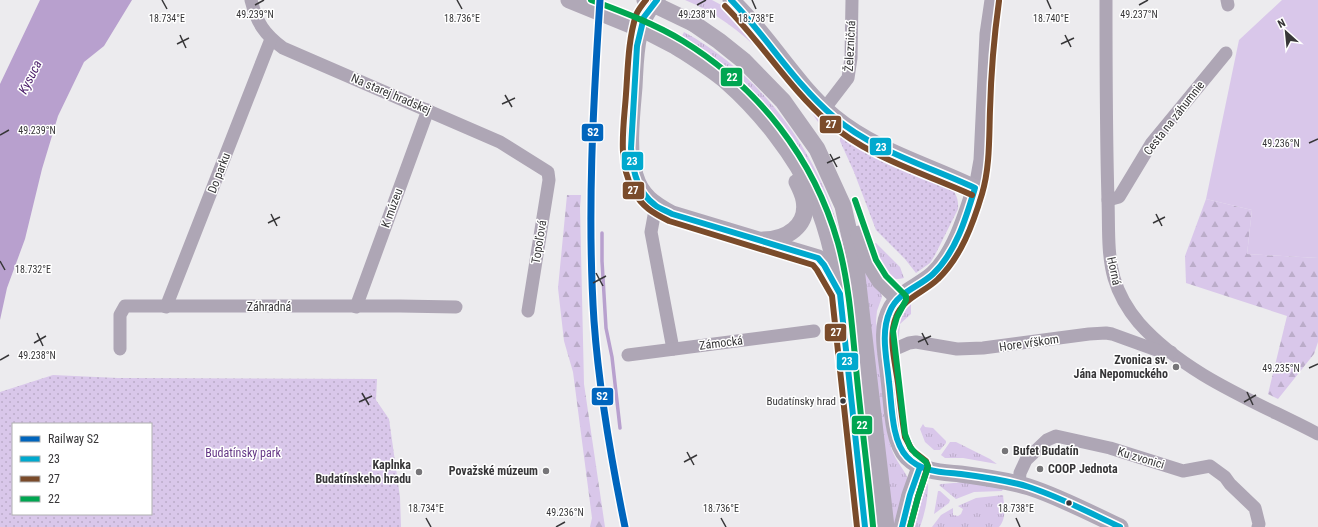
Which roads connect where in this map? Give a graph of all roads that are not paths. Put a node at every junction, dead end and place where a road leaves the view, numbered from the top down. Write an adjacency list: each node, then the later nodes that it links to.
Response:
1 (251, 0): 9 (street, Na starej hradskej)
2 (570, 0): 13 (main road, bridge)
3 (645, 0): 16 (main road, bridge)
4 (657, 0): 18 (main road)
5 (731, 0): 11 (main road)
6 (852, 0): 11 (street, Železničná)
7 (991, 0): 15 (street)
8 (1106, 0): 17 (street, Horná)
9 (271, 38): 12 (street, Na starej hradskej); 22 (street, Do parku)
10 (1226, 53): 17 (street, Cesta na záhumnie)
11 (825, 108): 15 (main road)
12 (428, 110): 14 (street, Na starej hradskej); 23 (street, K múzeu)
13 (781, 143): 19 (main road); 20 (main road)
14 (548, 172): 25 (street, Topoľová)
15 (975, 188): 21 (main road)
16 (838, 194): 21 (main road); 36 (main road)
17 (1108, 200): 29 (street, Horná)
18 (656, 205): 19 (main road); 28 (street)
19 (760, 240): 20 (main road)
20 (840, 294): 35 (main road)
21 (898, 298): 30 (main road)
22 (166, 307): 23 (street, Záhradná); 27 (street, Záhradná)
23 (356, 307): 24 (street, Záhradná)
24 (456, 308)
25 (528, 311)
26 (814, 331): 28 (street, Zámocká)
27 (120, 349)
28 (673, 349): 31 (street, Zámocká)
29 (1170, 352): 30 (street, Hore vŕškom); 32 (street, Horná)
30 (886, 353): 33 (main road)
31 (628, 355)
32 (1318, 434)
33 (920, 467): 34 (main road); 37 (main road)
34 (1019, 484): 38 (main road); 39 (street, Ku zvonici)
35 (865, 527)
36 (886, 527)
37 (902, 527)
38 (1120, 527)
39 (1258, 527)

